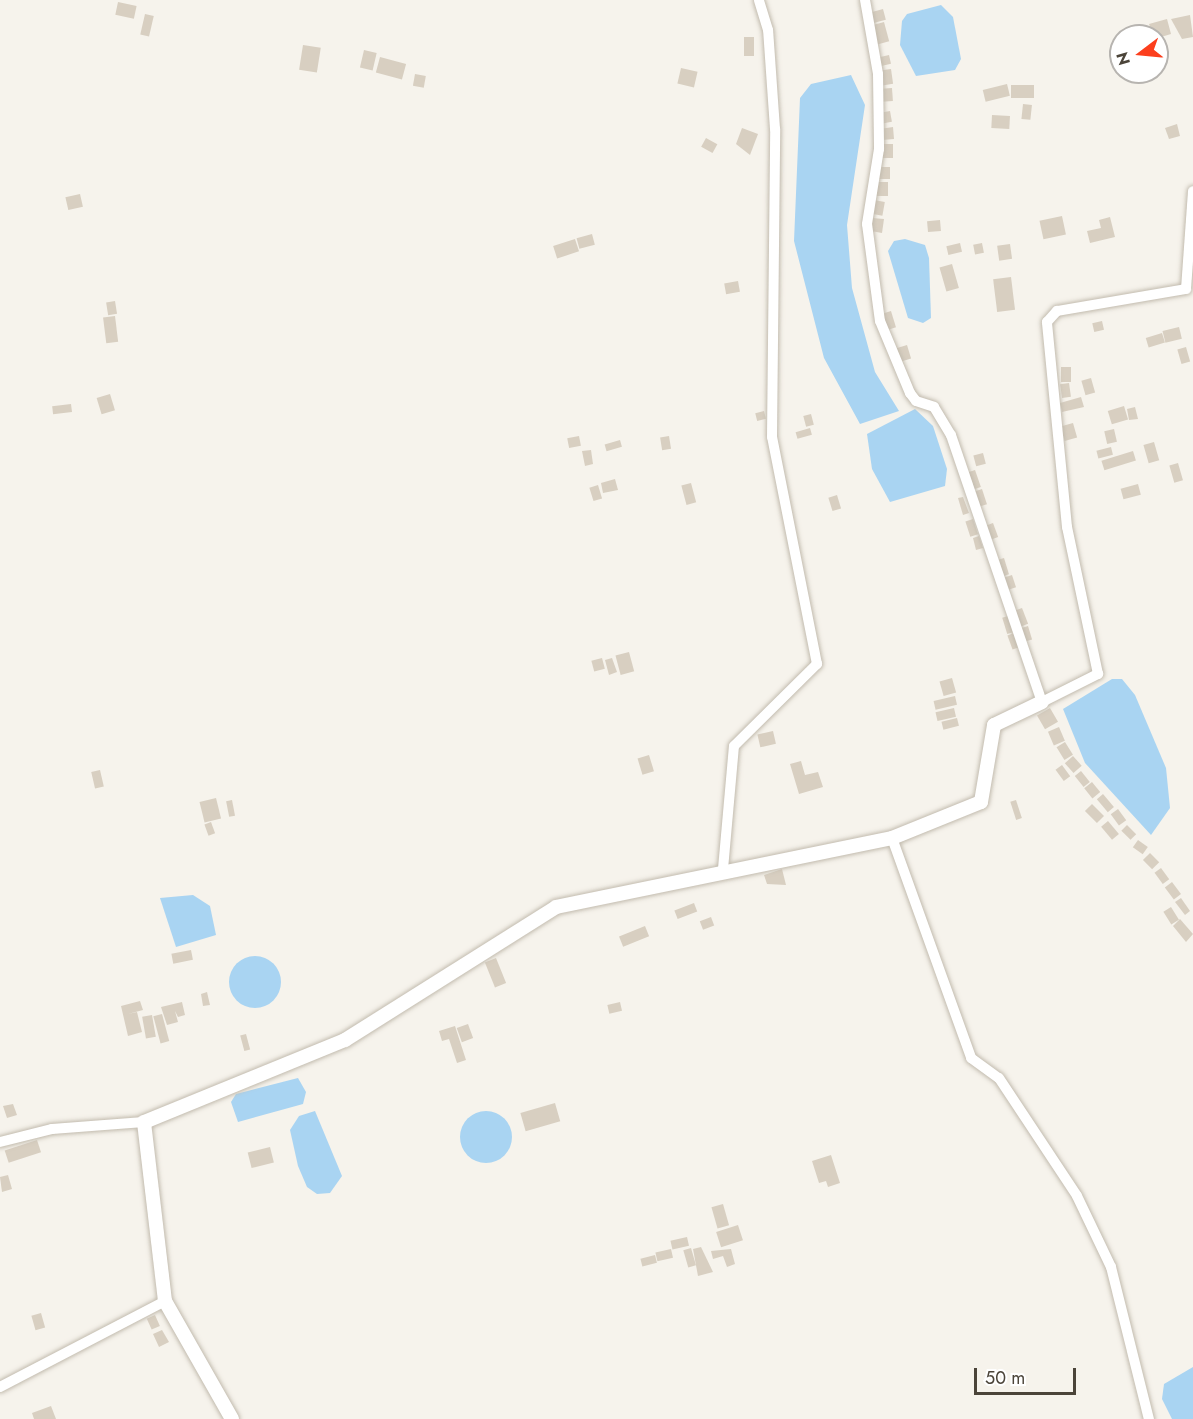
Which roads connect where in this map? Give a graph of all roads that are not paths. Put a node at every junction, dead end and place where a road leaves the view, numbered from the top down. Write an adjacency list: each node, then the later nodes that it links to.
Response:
1 (759, 0): 6 (street)
2 (865, 0): 4 (street)
3 (1193, 191): 4 (street)
4 (1042, 702): 5 (street)
5 (892, 838): 6 (street); 12 (street)
6 (723, 869): 7 (street)
7 (144, 1122): 8 (street); 9 (street)
8 (0, 1142)
9 (165, 1301): 10 (street); 11 (street)
10 (0, 1387)
11 (232, 1419)
12 (1149, 1419)

